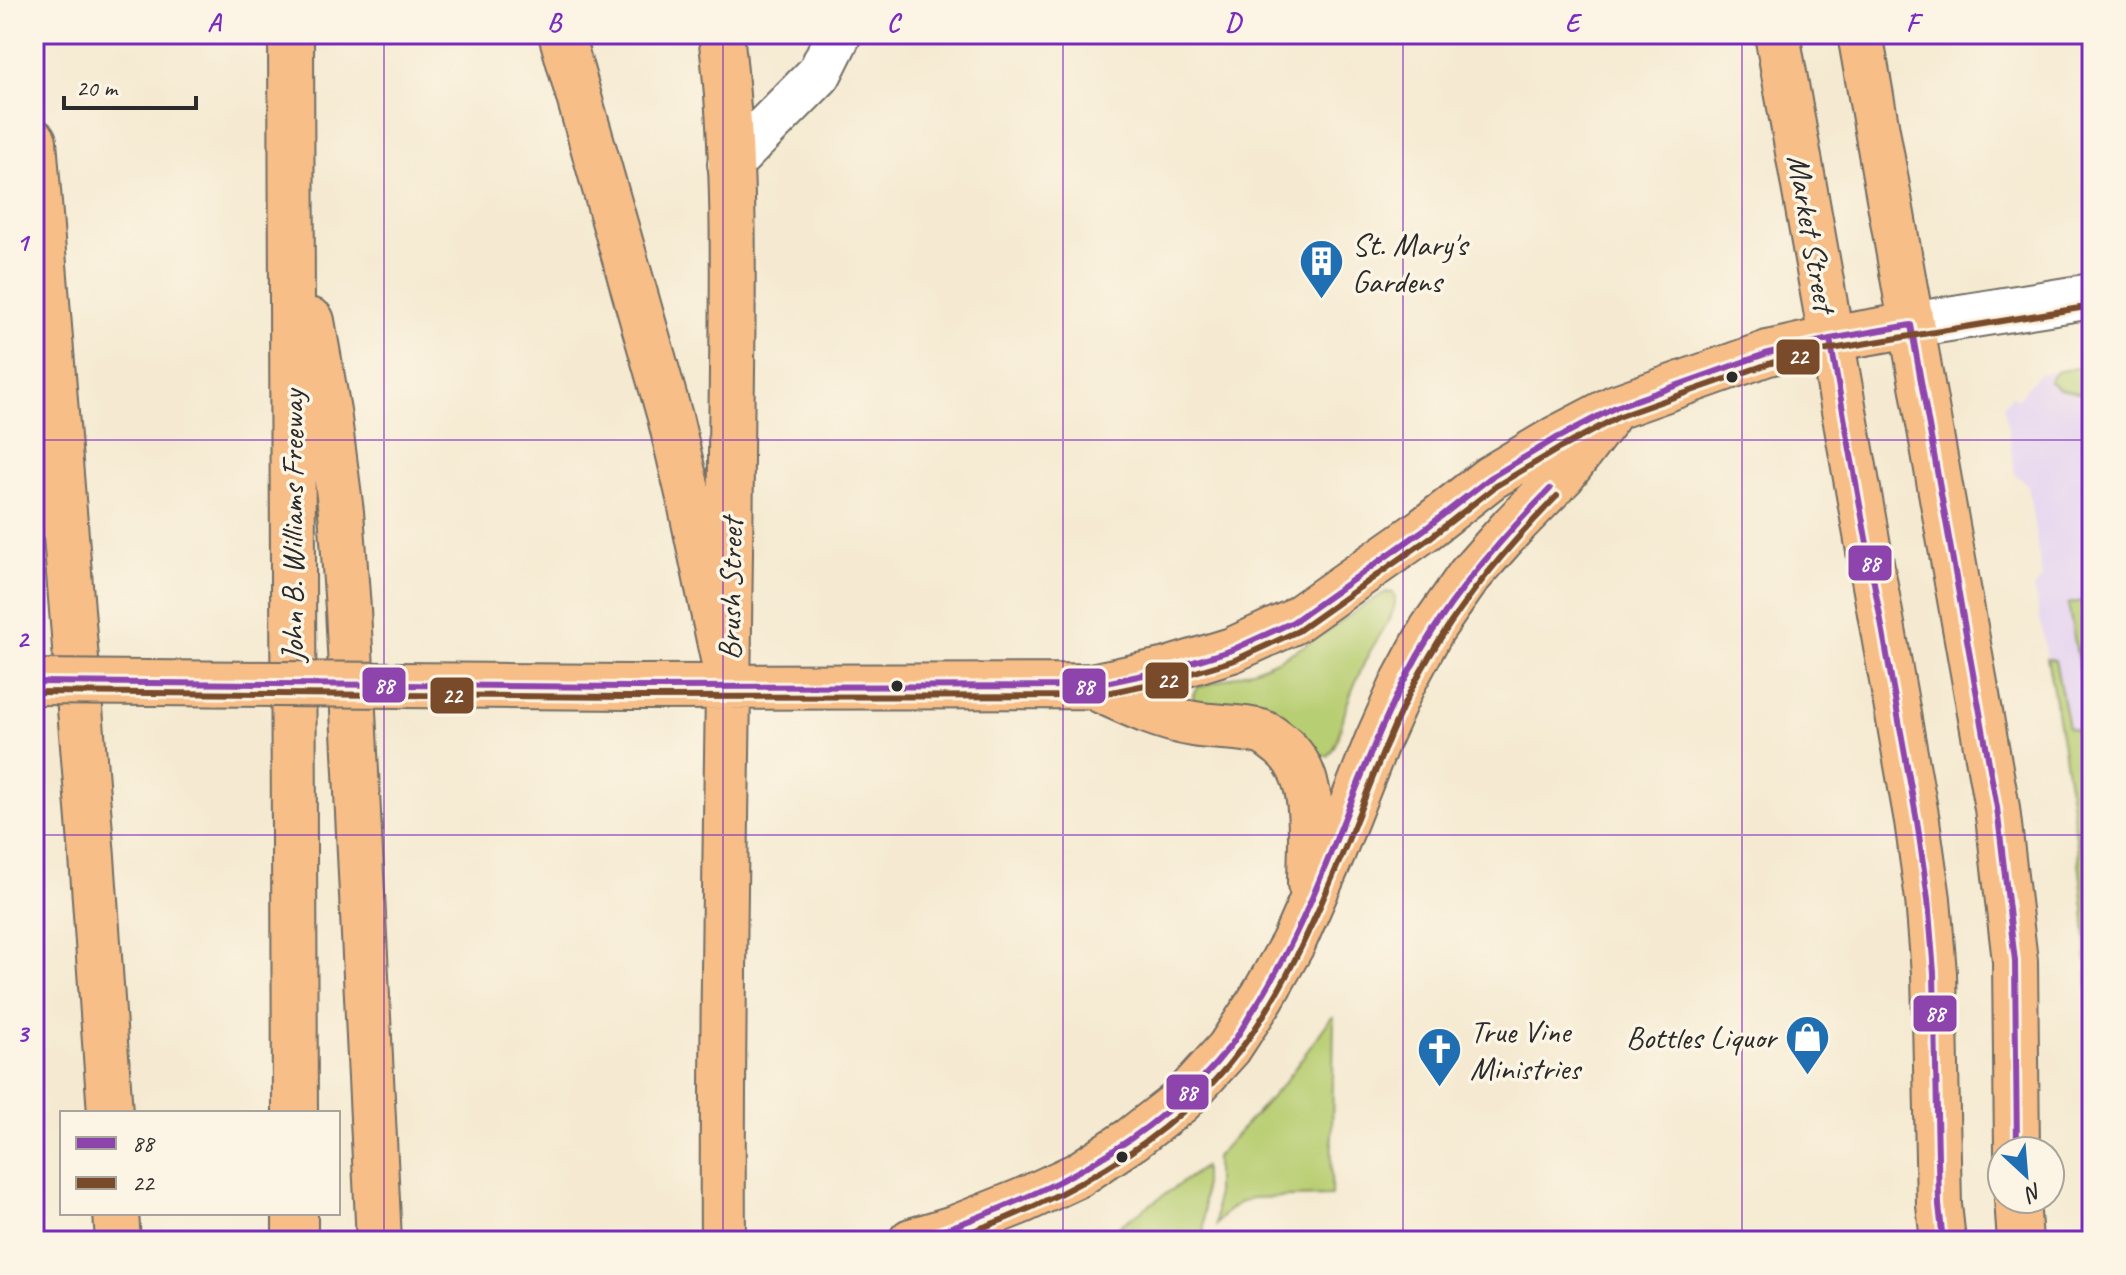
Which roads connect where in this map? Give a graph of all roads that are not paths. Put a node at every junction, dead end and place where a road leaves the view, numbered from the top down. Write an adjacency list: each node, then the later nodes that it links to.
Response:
1 (291, 34): 9 (main road, John B. Williams Freeway)
2 (561, 34): 16 (main road)
3 (721, 34): 8 (main road, Brush Street)
4 (839, 34): 8 (street)
5 (1777, 34): 12 (main road, Market Street)
6 (1860, 34): 11 (main road)
7 (34, 141): 18 (main road)
8 (730, 164): 16 (main road, Brush Street)
9 (291, 205): 19 (main road, John B. Williams Freeway); 26 (main road)
10 (2092, 296): 11 (street)
11 (1911, 325): 12 (main road); 20 (main road)
12 (1830, 339): 13 (main road); 29 (main road, Market Street)
13 (1616, 407): 15 (main road); 17 (main road)
14 (34, 682): 16 (main road, bridge)
15 (1091, 686): 16 (main road); 17 (main road)
16 (729, 687): 27 (main road, Brush Street)
17 (1310, 900): 28 (main road)
18 (110, 1111)
19 (295, 1111)
20 (2017, 1135)
21 (116, 1215): 24 (main road)
22 (295, 1215): 25 (main road)
23 (2018, 1215): 30 (main road)
24 (118, 1241)
25 (295, 1241)
26 (379, 1241)
27 (723, 1241)
28 (911, 1241)
29 (1943, 1241)
30 (2020, 1241)

